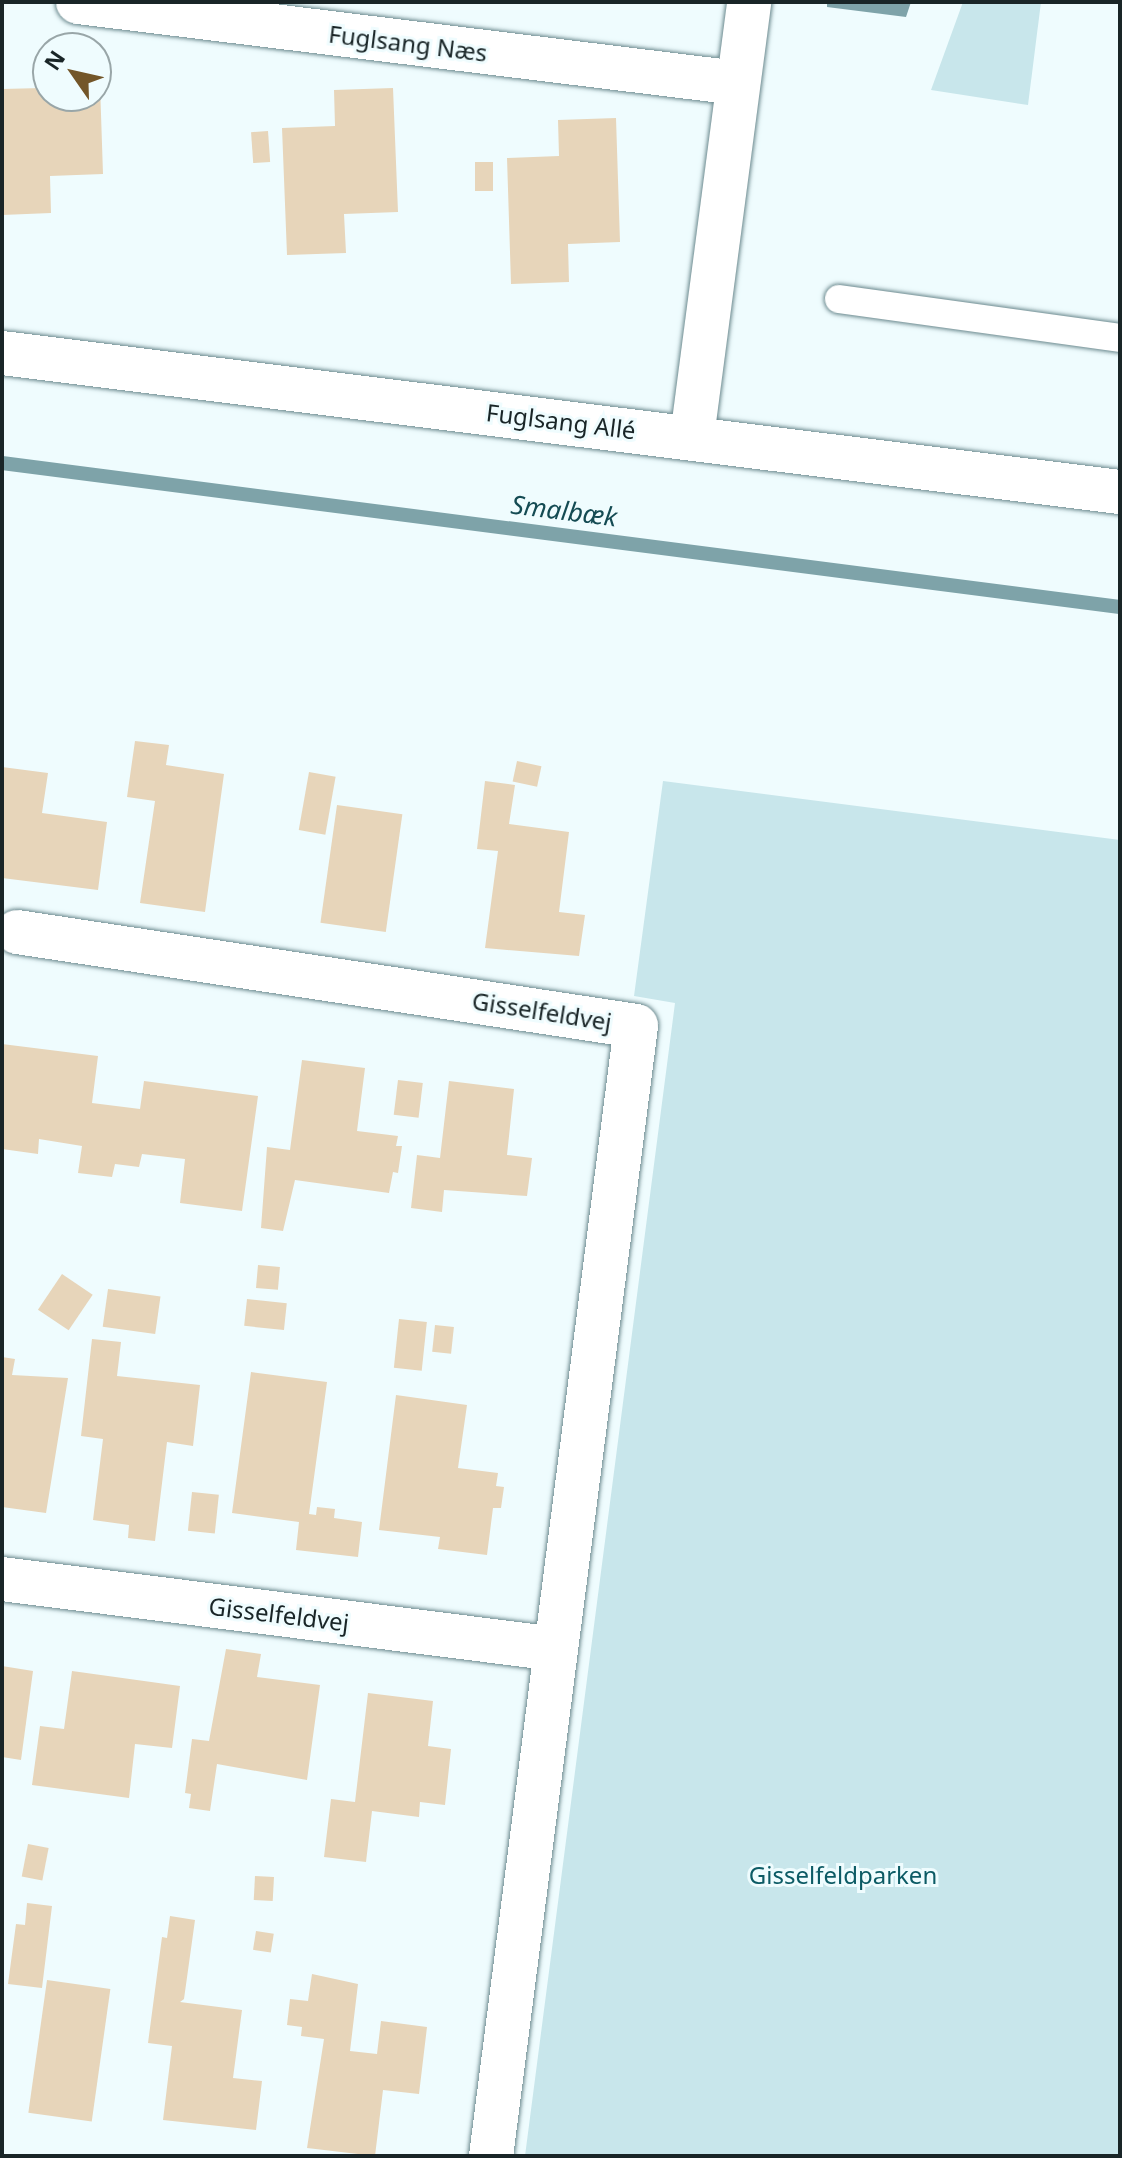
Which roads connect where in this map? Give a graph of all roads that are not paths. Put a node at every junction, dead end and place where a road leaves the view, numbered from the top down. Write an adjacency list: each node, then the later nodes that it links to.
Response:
1 (78, 2): 3 (street, Fuglsang Næs)
2 (749, 2): 3 (street)
3 (738, 83): 7 (street)
4 (839, 299): 5 (lane)
5 (1120, 338)
6 (2, 353): 7 (street, Fuglsang Allé)
7 (692, 437): 8 (street, Fuglsang Allé)
8 (1120, 492)
9 (17, 932): 11 (street, Gisselfeldvej)
10 (2, 1579): 11 (street, Gisselfeldvej)
11 (556, 1649): 12 (street, Gisselfeldvej)
12 (491, 2156)

